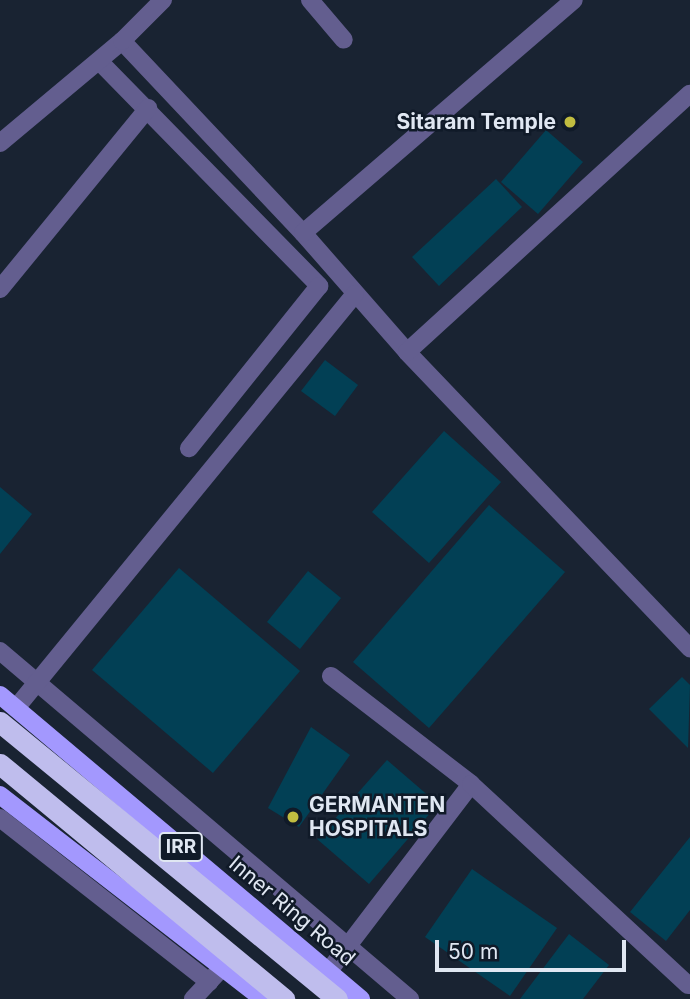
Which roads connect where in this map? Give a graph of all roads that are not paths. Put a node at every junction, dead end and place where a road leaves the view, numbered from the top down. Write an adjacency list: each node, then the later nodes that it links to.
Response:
1 (163, 0): 5 (street)
2 (310, 0): 4 (street)
3 (574, 0): 10 (street)
4 (344, 40)
5 (122, 41): 6 (street); 10 (street)
6 (99, 61): 8 (street); 9 (street)
7 (690, 93): 13 (street)
8 (148, 108): 11 (street); 14 (street)
9 (0, 144)
10 (303, 233): 12 (street)
11 (0, 289)
12 (355, 294): 13 (street); 18 (street)
13 (407, 352): 15 (street)
14 (189, 448)
15 (690, 648)
16 (0, 651): 18 (street)
17 (331, 676): 22 (street)
18 (36, 682): 20 (street); 25 (street)
19 (0, 695): 20 (main road, Inner Ring Road / IRR)
20 (8, 715): 26 (main road, Inner Ring Road / IRR); 32 (highway)
21 (0, 764): 31 (highway)
22 (471, 784): 25 (street); 28 (street)
23 (0, 795): 27 (main road)
24 (0, 818): 27 (street)
25 (348, 948): 26 (street); 34 (street)
26 (328, 972): 33 (main road, Inner Ring Road / IRR)
27 (215, 975): 29 (street); 30 (main road)
28 (688, 985)
29 (193, 999)
30 (263, 999)
31 (284, 999)
32 (337, 999)
33 (360, 999)
34 (410, 999)

